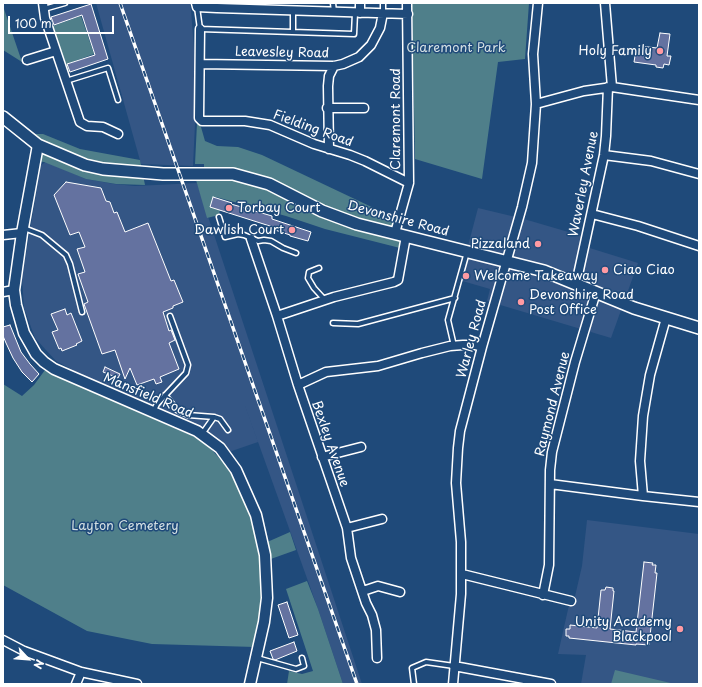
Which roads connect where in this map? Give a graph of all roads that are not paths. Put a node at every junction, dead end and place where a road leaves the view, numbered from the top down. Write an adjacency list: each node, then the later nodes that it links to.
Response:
1 (65, 3): 9 (lane)
2 (334, 3): 15 (lane)
3 (360, 3): 16 (street)
4 (383, 3): 17 (lane)
5 (407, 3): 18 (street, Claremont Road)
6 (538, 3): 29 (street, Warley Road)
7 (605, 3): 26 (street, Waverley Avenue)
8 (197, 5): 10 (street); 19 (lane)
9 (44, 6): 21 (street)
10 (216, 6): 11 (street)
11 (244, 6): 12 (street)
12 (265, 6): 14 (street)
13 (311, 7): 14 (street); 15 (street)
14 (293, 11): 20 (lane)
15 (334, 12): 16 (street)
16 (358, 13): 17 (street); 20 (lane)
17 (383, 13): 18 (street); 24 (street, Leavesley Road)
18 (408, 14): 38 (street, Claremont Road)
19 (200, 29): 20 (lane); 23 (street)
20 (293, 32)
21 (56, 51): 22 (street); 25 (street)
22 (27, 60)
23 (200, 64): 24 (street, Leavesley Road); 35 (street, Fielding Road)
24 (334, 66): 30 (street)
25 (66, 81): 27 (lane); 33 (street)
26 (610, 87): 28 (street); 29 (street); 36 (street, Waverley Avenue)
27 (118, 100)
28 (699, 100)
29 (536, 104): 48 (street, Warley Road)
30 (327, 108): 31 (street); 35 (street)
31 (364, 108)
32 (3, 117): 34 (main road, Devonshire Road)
33 (118, 134)
34 (38, 145): 41 (street, Mansfield Road); 43 (main road, Devonshire Road)
35 (329, 149): 38 (street, Fielding Road)
36 (604, 155): 37 (street); 39 (street, Waverley Avenue)
37 (699, 174)
38 (409, 183): 43 (street, Claremont Road)
39 (592, 214): 45 (street); 50 (street, Waverley Avenue)
40 (219, 217): 44 (lane)
41 (23, 230): 42 (street); 51 (street, Mansfield Road); 56 (lane)
42 (3, 235)
43 (401, 235): 46 (main road, Devonshire Road); 55 (street, Claremont Road)
44 (251, 239): 47 (lane); 58 (street, Bexley Avenue)
45 (699, 246)
46 (468, 252): 48 (main road, Devonshire Road); 54 (lane)
47 (296, 253)
48 (506, 261): 50 (main road, Devonshire Road); 63 (street, Warley Road)
49 (318, 268): 55 (lane)
50 (576, 284): 53 (main road, Devonshire Road)
51 (14, 290): 52 (street); 66 (street, Mansfield Road)
52 (3, 292)
53 (596, 292): 59 (main road, Devonshire Road); 72 (street, Raymond Avenue)
54 (455, 298): 60 (lane); 62 (lane)
55 (326, 300): 58 (street)
56 (82, 312)
57 (170, 316): 65 (lane)
58 (277, 316): 64 (street, Bexley Avenue)
59 (666, 318): 61 (main road, Devonshire Road); 73 (street)
60 (333, 323)
61 (699, 328)
62 (454, 346): 63 (street); 64 (street)
63 (482, 347): 77 (street, Warley Road)
64 (298, 385): 71 (street, Bexley Avenue)
65 (165, 396): 66 (lane); 67 (lane)
66 (153, 412): 69 (street, Mansfield Road)
67 (214, 417): 68 (lane); 69 (lane)
68 (228, 430)
69 (202, 434): 83 (street, Mansfield Road)
70 (361, 447): 71 (street)
71 (322, 457): 76 (street, Bexley Avenue)
72 (550, 484): 73 (street); 80 (street, Raymond Avenue)
73 (643, 496): 74 (street)
74 (699, 502)
75 (382, 519): 76 (street)
76 (347, 528): 78 (street, Bexley Avenue)
77 (462, 574): 80 (street); 86 (street, Warley Road)
78 (363, 591): 79 (street); 85 (street, Bexley Avenue)
79 (400, 592)
80 (543, 595): 81 (street)
81 (571, 601)
82 (3, 640): 87 (street)
83 (257, 658): 84 (lane); 90 (street, Mansfield Road)
84 (302, 658)
85 (377, 658)
86 (454, 666): 91 (lane); 92 (street, Warley Road); 93 (street)
87 (80, 672): 88 (street); 89 (street)
88 (76, 684)
89 (137, 684)
90 (250, 684)
91 (414, 684)
92 (453, 684)
93 (551, 684)

